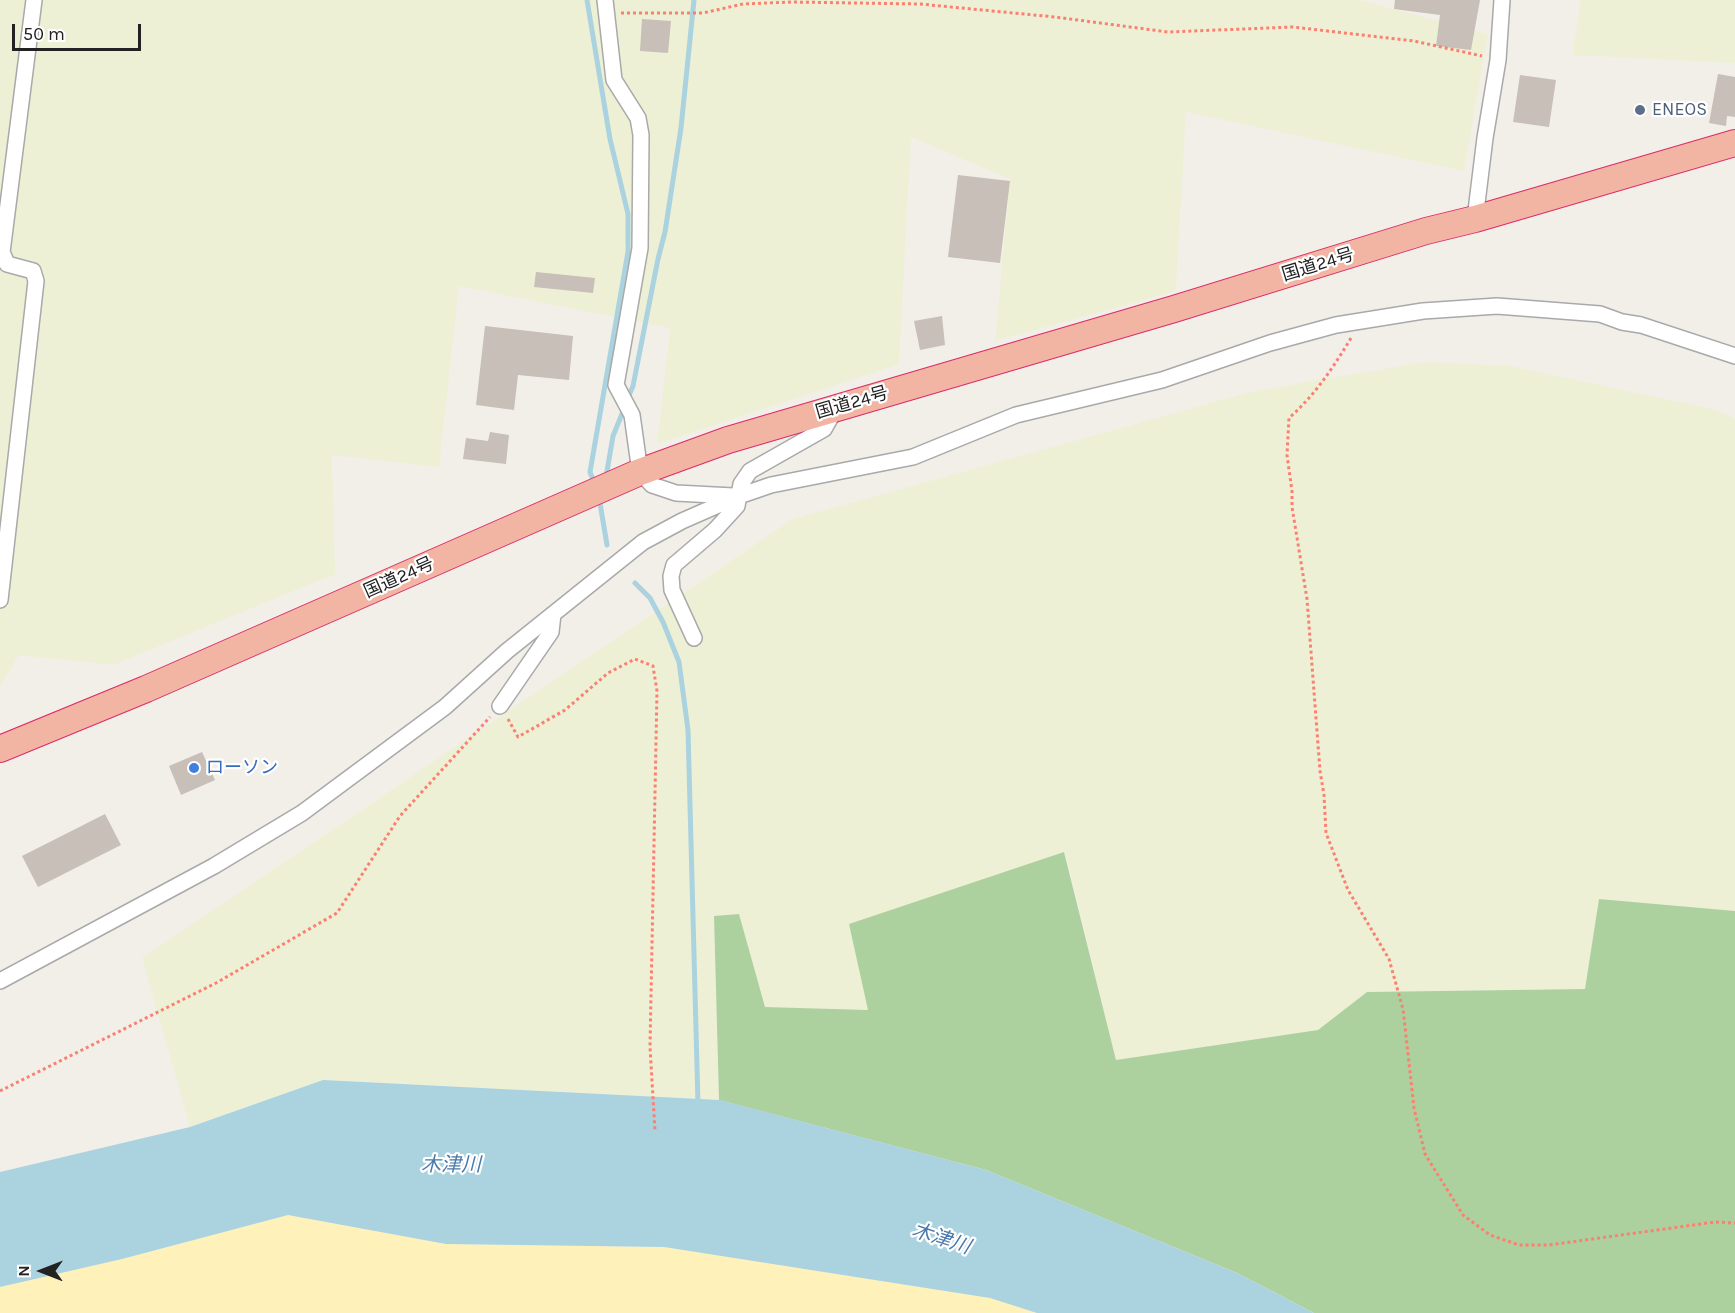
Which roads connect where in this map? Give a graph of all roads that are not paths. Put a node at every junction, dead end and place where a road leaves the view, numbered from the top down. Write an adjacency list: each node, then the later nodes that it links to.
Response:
1 (34, 0): 10 (street)
2 (1502, 0): 5 (street)
3 (605, 6): 8 (street)
4 (1735, 143): 5 (highway, 国道24号)
5 (1475, 219): 7 (highway, 国道24号)
6 (1735, 356): 9 (street)
7 (837, 406): 8 (highway, 国道24号); 9 (street)
8 (631, 476): 9 (street); 14 (highway, 国道24号)
9 (739, 496): 11 (street); 12 (street)
10 (0, 600)
11 (553, 614): 13 (street); 15 (street)
12 (694, 638)
13 (500, 705)
14 (0, 749)
15 (0, 981)

